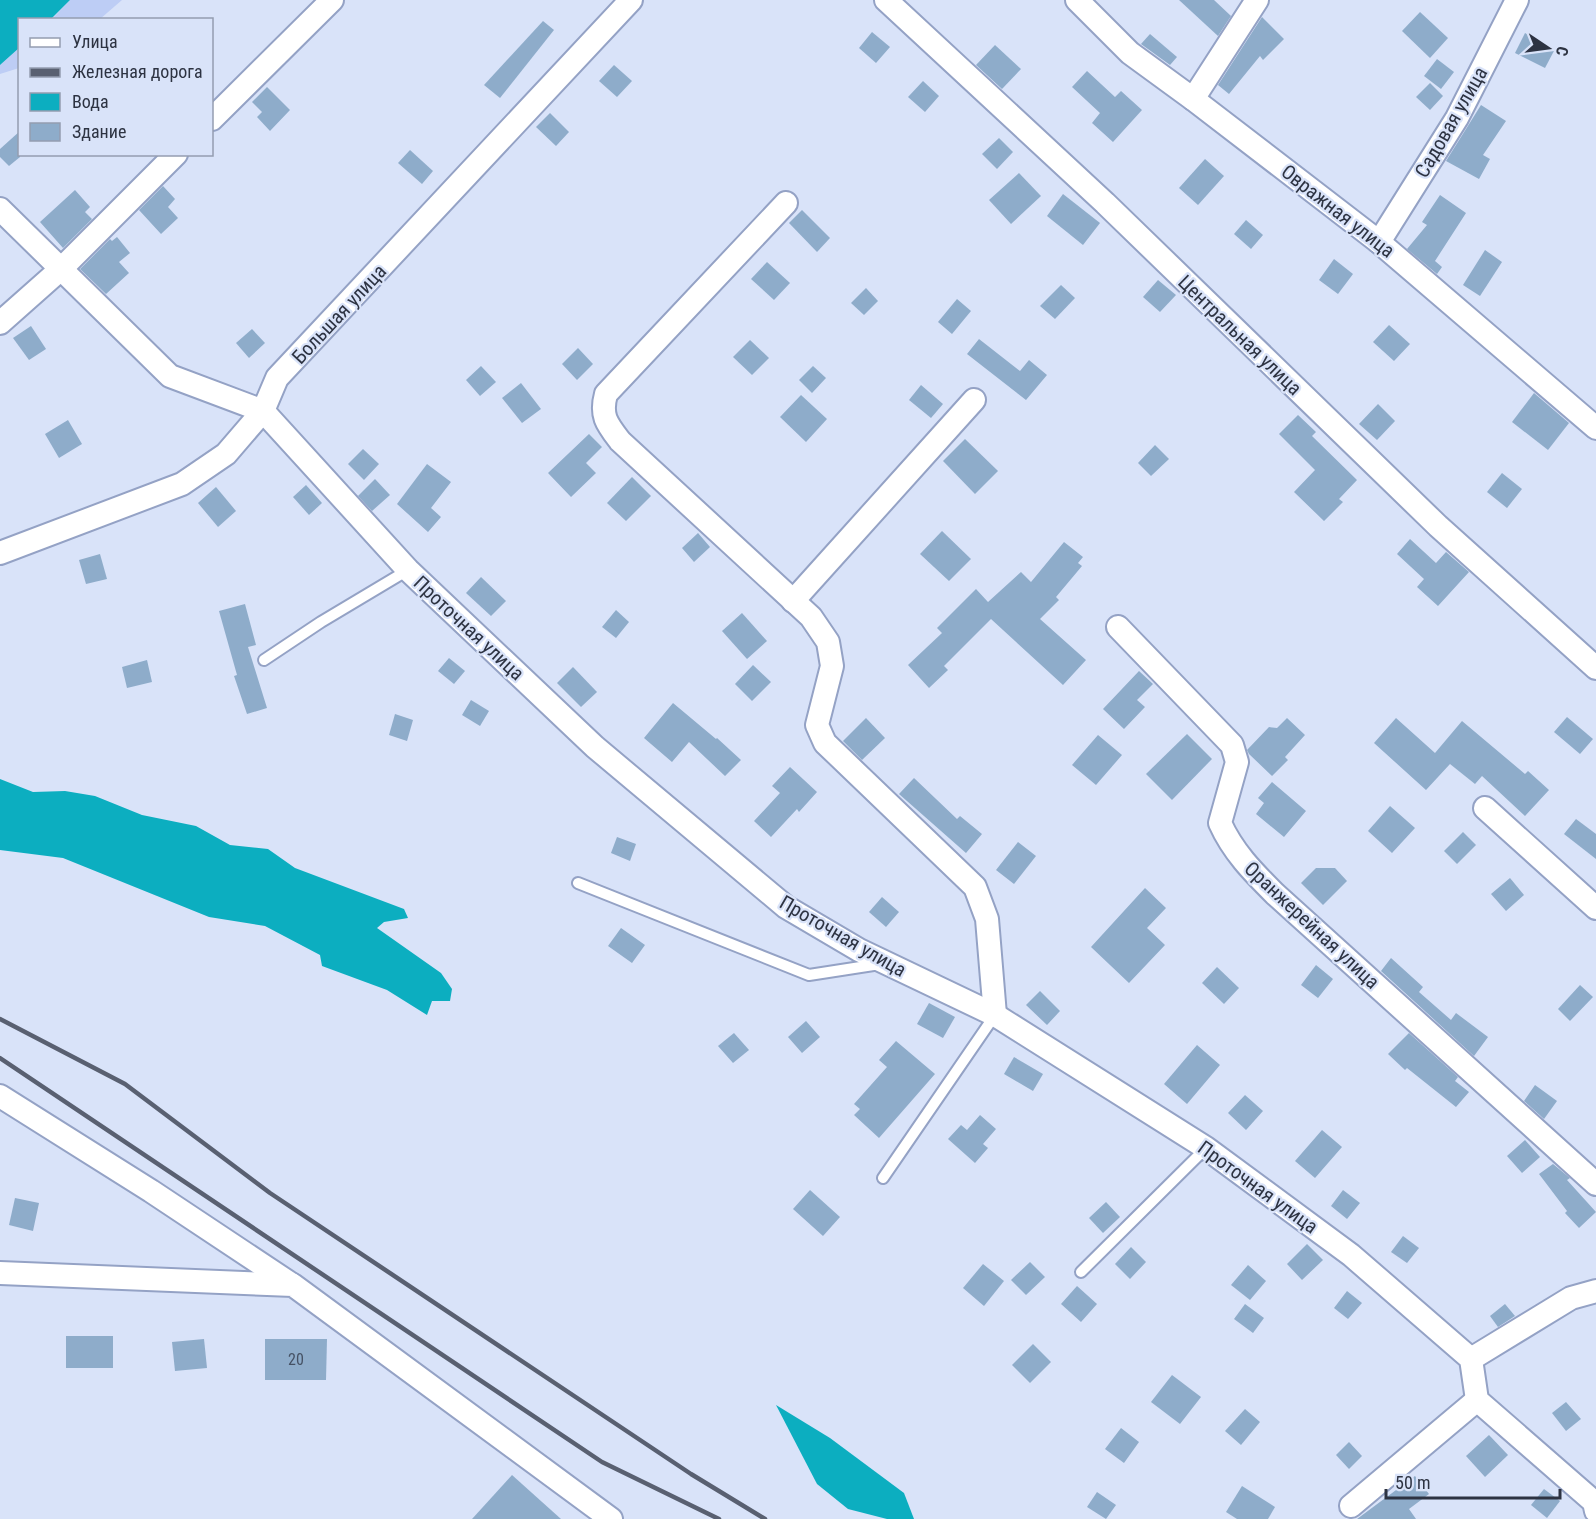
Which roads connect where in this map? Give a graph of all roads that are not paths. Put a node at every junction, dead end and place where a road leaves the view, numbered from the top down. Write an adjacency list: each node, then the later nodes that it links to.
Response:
1 (332, 0): 8 (street)
2 (631, 0): 16 (street, Большая улица)
3 (886, 0): 23 (street, Центральная улица)
4 (1077, 0): 7 (street, Овражная улица)
5 (1257, 0): 7 (street)
6 (1517, 0): 12 (street, Садовая улица)
7 (1193, 99): 12 (street, Овражная улица)
8 (213, 119)
9 (174, 156): 13 (street)
10 (786, 203): 20 (street)
11 (0, 208): 13 (street, Проточная улица)
12 (1379, 242): 17 (street, Овражная улица)
13 (62, 268): 14 (street); 16 (street, Проточная улица)
14 (0, 323)
15 (974, 400): 20 (street)
16 (263, 411): 18 (street, Большая улица); 19 (street, Проточная улица)
17 (1596, 428)
18 (0, 553)
19 (408, 570): 22 (lane); 27 (street, Проточная улица)
20 (793, 601): 28 (street)
21 (1118, 627): 32 (street, Оранжерейная улица)
22 (264, 660)
23 (1596, 668)
24 (1485, 808): 26 (street)
25 (578, 883): 27 (lane)
26 (1596, 908)
27 (886, 963): 28 (street, Проточная улица)
28 (995, 1016): 30 (street, Проточная улица); 31 (lane)
29 (0, 1096): 35 (street)
30 (1206, 1148): 33 (lane); 37 (street, Проточная улица)
31 (883, 1178)
32 (1596, 1184)
33 (1081, 1272)
34 (0, 1273): 35 (street)
35 (293, 1285): 41 (street)
36 (1596, 1291): 37 (street)
37 (1471, 1359): 38 (street)
38 (1477, 1400): 39 (street); 40 (street)
39 (1351, 1506)
40 (1596, 1511)
41 (611, 1519)

